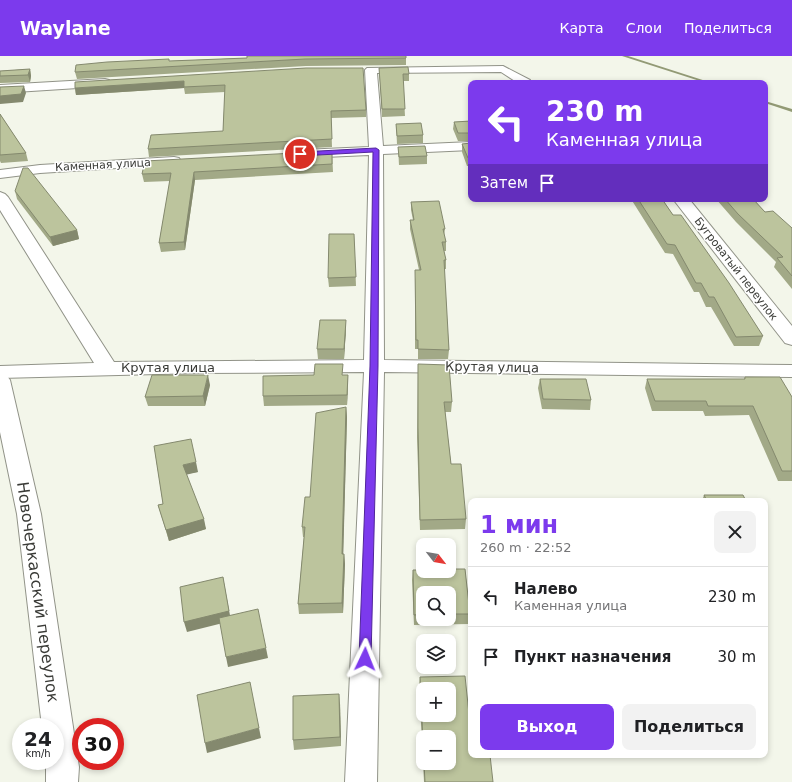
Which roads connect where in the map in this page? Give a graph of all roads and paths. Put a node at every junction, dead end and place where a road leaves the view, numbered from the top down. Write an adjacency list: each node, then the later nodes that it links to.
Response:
1 (521, 80): 5 (street)
2 (118, 82): 3 (street)
3 (0, 89)
4 (468, 146): 5 (street)
5 (376, 150): 6 (street); 12 (street)
6 (290, 155)
7 (189, 160): 8 (street, Каменная улица)
8 (0, 174)
9 (0, 197): 13 (street)
10 (683, 202): 11 (street, Бугроватый переулок)
11 (792, 339)
12 (374, 366): 13 (street, Крутая улица); 14 (street, Крутая улица); 18 (street)
13 (107, 368): 15 (street, Крутая улица)
14 (792, 371)
15 (0, 372)
16 (0, 380): 17 (street, Новочеркасский переулок)
17 (62, 782)
18 (361, 782)

